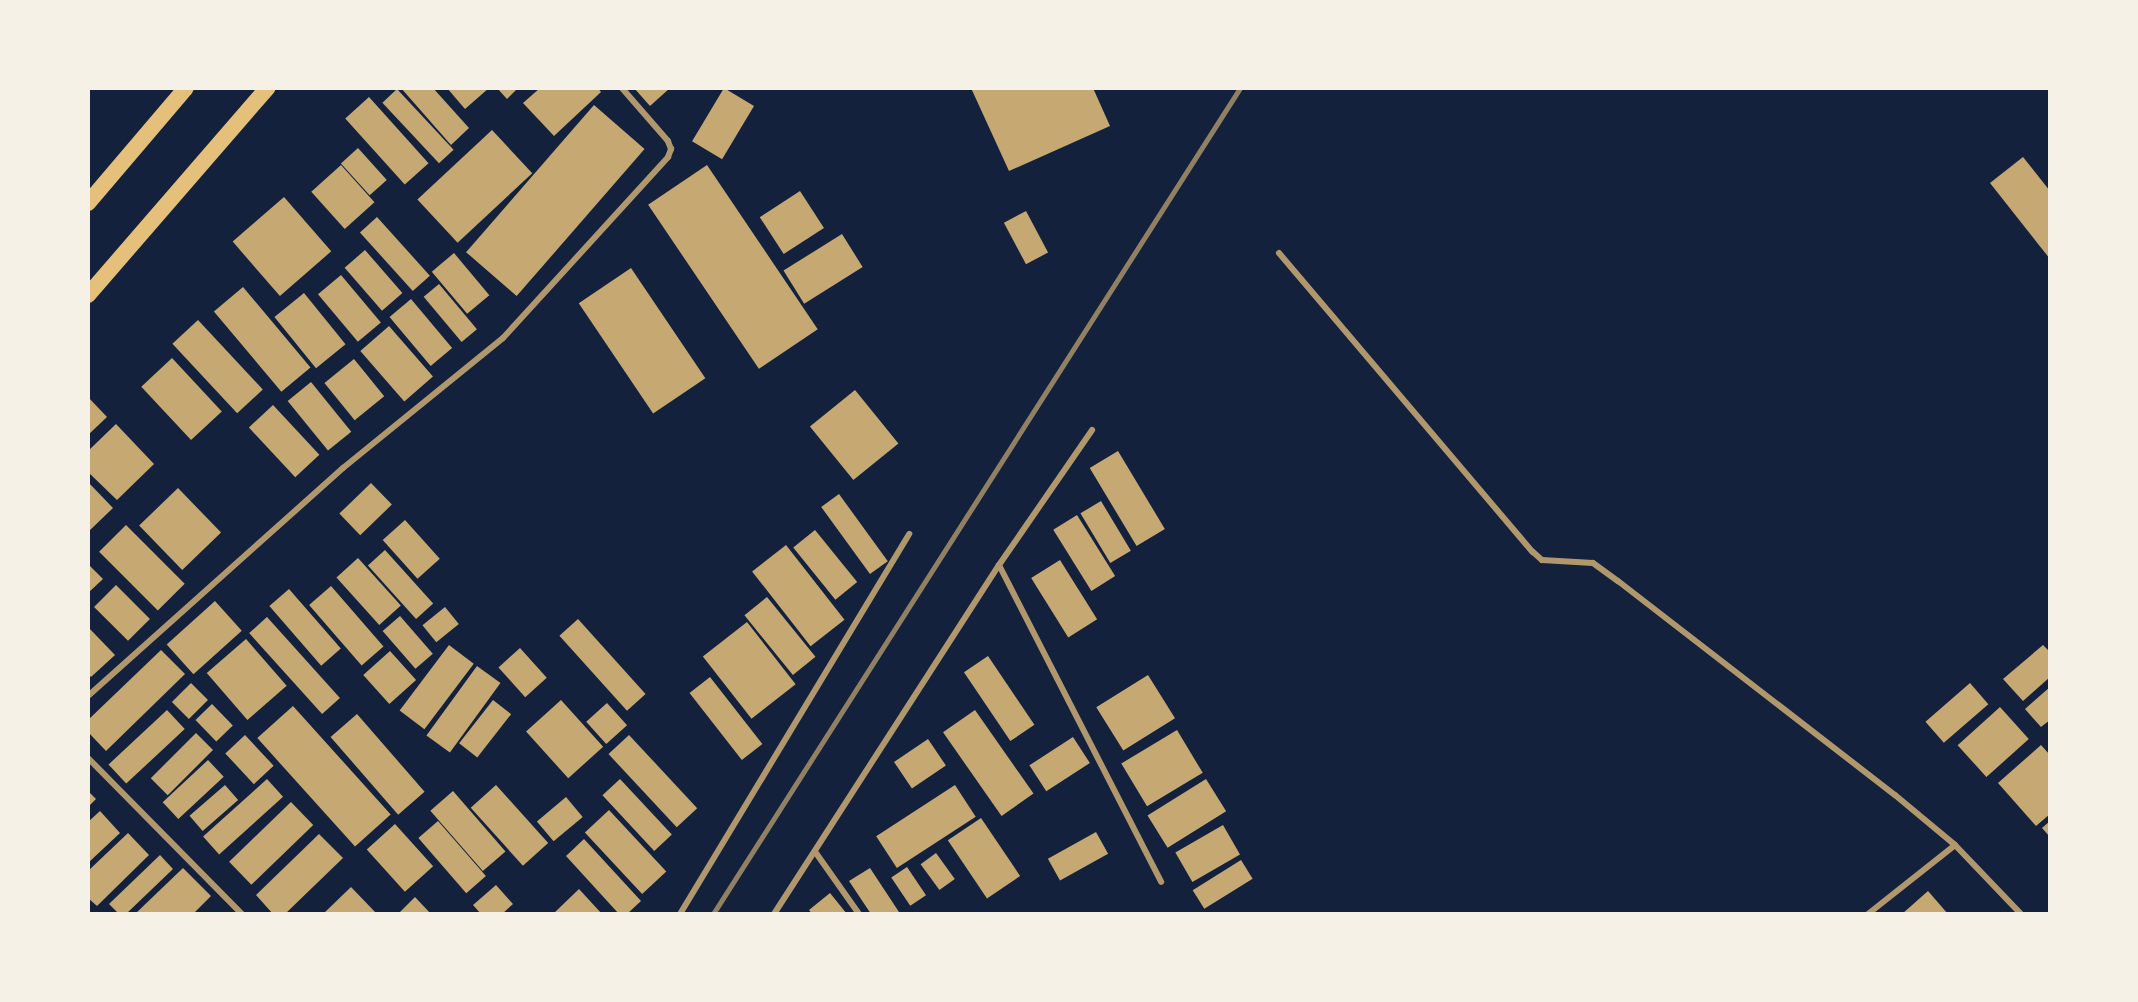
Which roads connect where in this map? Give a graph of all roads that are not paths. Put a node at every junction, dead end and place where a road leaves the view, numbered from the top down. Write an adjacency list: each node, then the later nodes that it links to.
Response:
1 (186, 88): 4 (highway)
2 (267, 88): 6 (highway)
3 (622, 88): 10 (street)
4 (88, 203)
5 (1280, 253): 12 (street)
6 (88, 295)
7 (1092, 430): 9 (street)
8 (909, 534): 16 (street)
9 (999, 565): 13 (street); 14 (street)
10 (88, 696)
11 (88, 758): 15 (street)
12 (1955, 845): 19 (street); 20 (street)
13 (816, 853): 17 (street); 18 (street)
14 (1161, 882)
15 (242, 914)
16 (680, 914)
17 (774, 914)
18 (859, 914)
19 (1868, 914)
20 (2021, 914)

